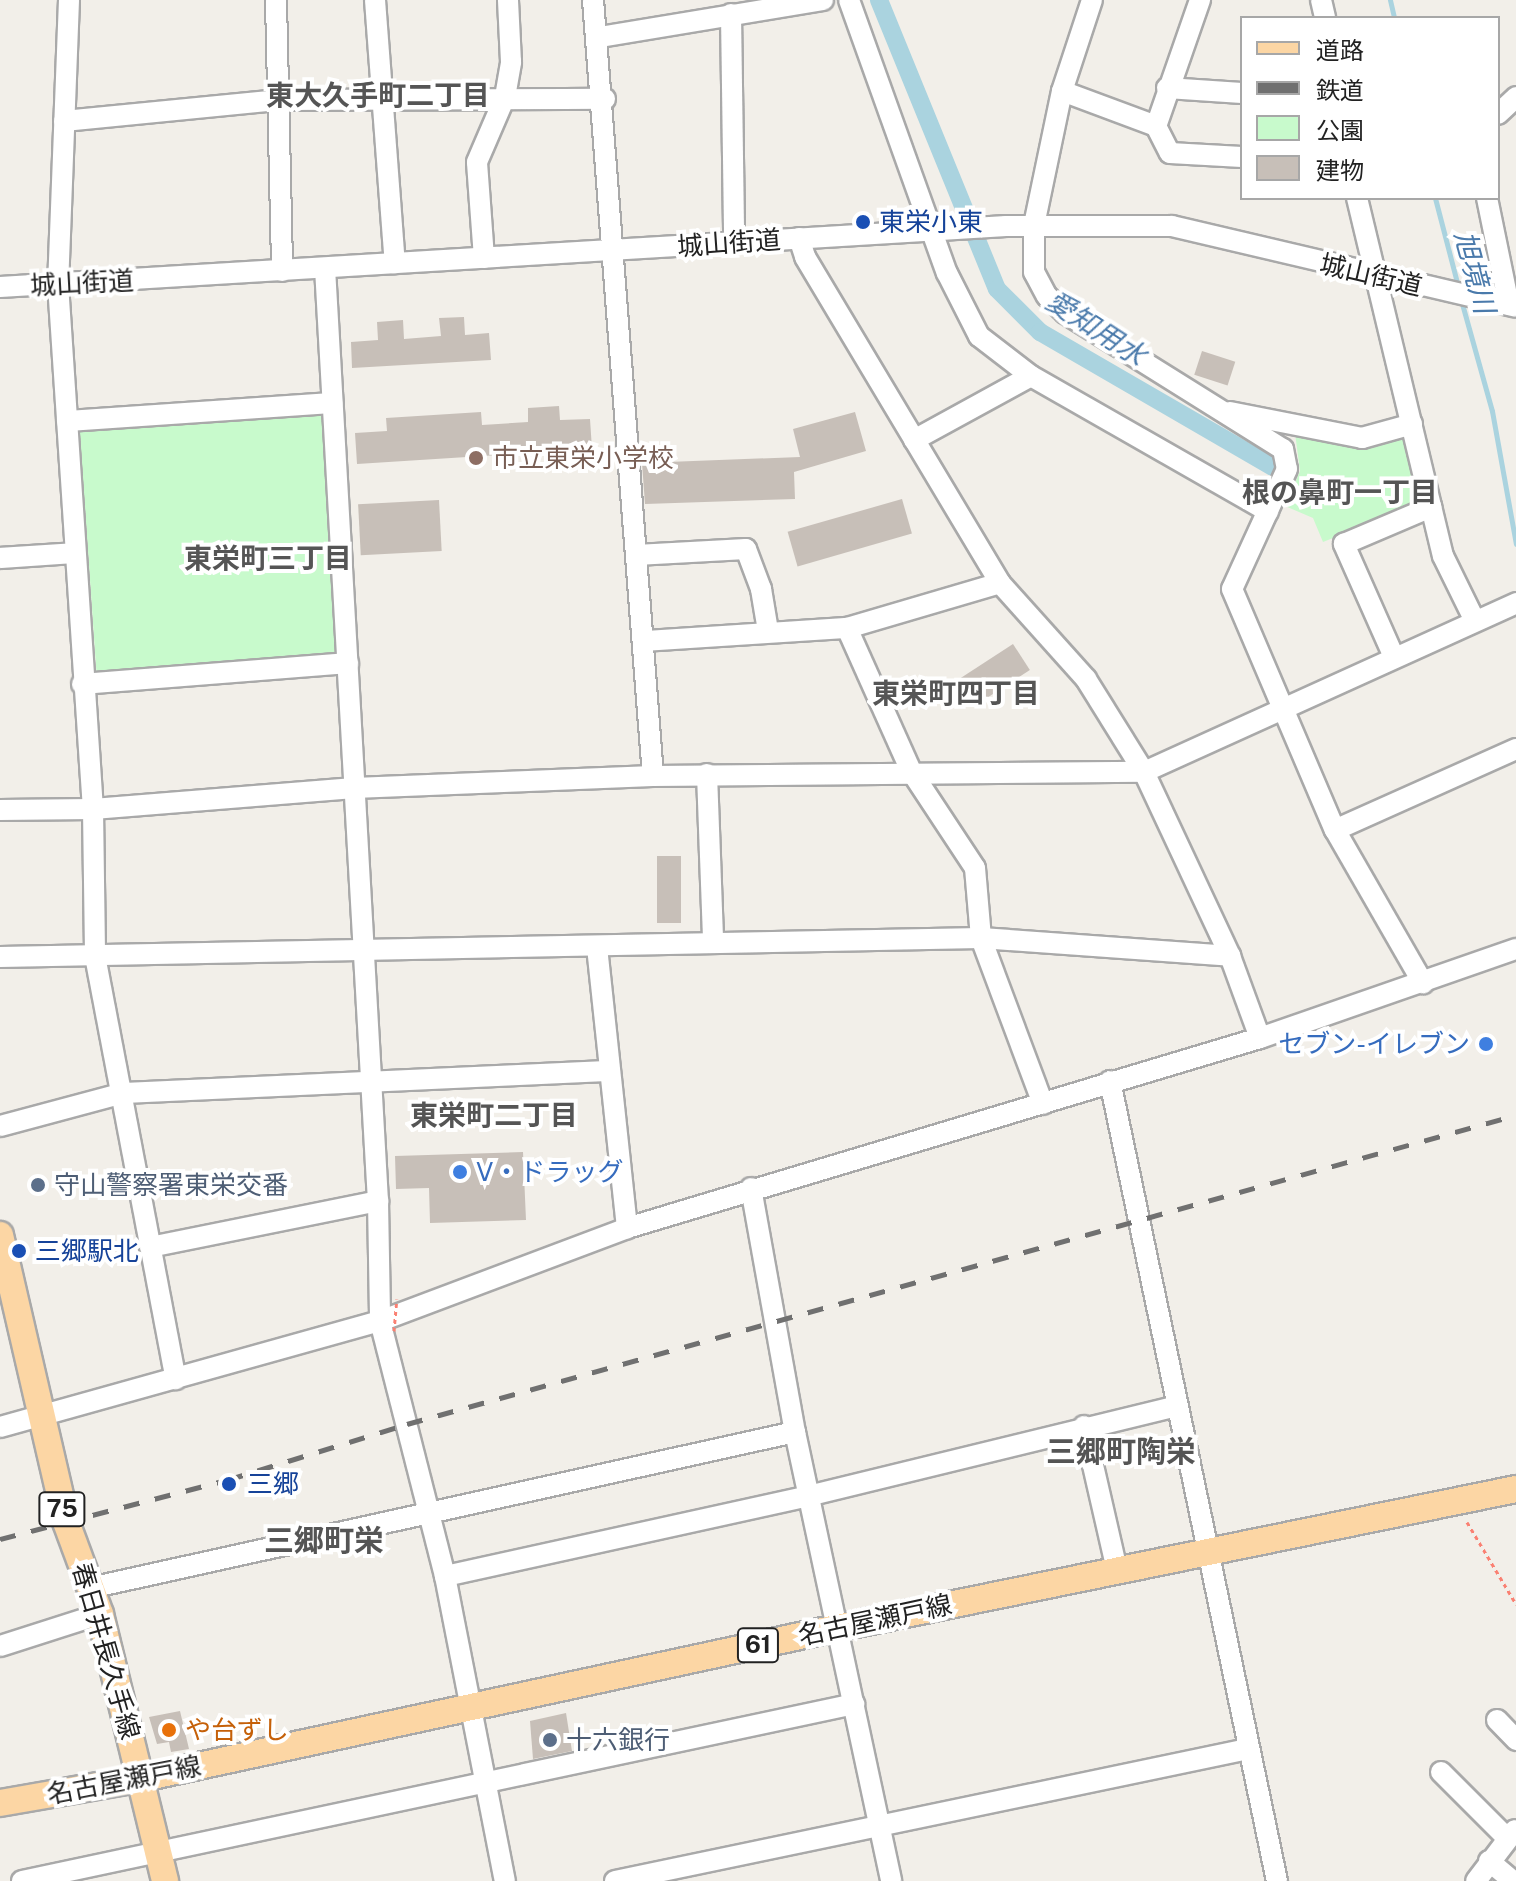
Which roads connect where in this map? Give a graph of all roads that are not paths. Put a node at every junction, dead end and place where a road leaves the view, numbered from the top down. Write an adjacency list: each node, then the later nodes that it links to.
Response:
1 (69, 0): 23 (street)
2 (276, 0): 21 (street)
3 (375, 0): 19 (street)
4 (508, 0): 17 (street)
5 (593, 0): 13 (street)
6 (823, 0): 12 (street)
7 (849, 0): 29 (street)
8 (1200, 0): 14 (street)
9 (1310, 0): 10 (street)
10 (1322, 0)
11 (1090, 1): 15 (street)
12 (731, 14): 13 (street); 31 (street)
13 (600, 37): 20 (street)
14 (1167, 88): 16 (street); 24 (street)
15 (1062, 91): 24 (street); 28 (street)
16 (1240, 93)
17 (505, 97): 19 (street); 20 (street); 33 (street)
18 (1516, 97): 22 (street)
19 (380, 99): 21 (street); 34 (street)
20 (605, 99): 32 (street)
21 (277, 100): 23 (street); 36 (street)
22 (1500, 112)
23 (64, 121): 38 (street)
24 (1156, 126): 25 (street)
25 (1240, 157)
26 (1357, 200): 37 (street)
27 (1487, 200): 40 (street)
28 (1034, 225): 29 (street, 城山街道); 37 (street, 城山街道); 43 (street)
29 (938, 230): 30 (street, 城山街道); 41 (street)
30 (799, 238): 31 (street, 城山街道); 46 (street)
31 (734, 243): 32 (street, 城山街道)
32 (611, 250): 33 (street, 城山街道); 50 (street)
33 (484, 258): 34 (street, 城山街道)
34 (395, 263): 35 (street, 城山街道)
35 (325, 268): 36 (street, 城山街道); 42 (street)
36 (282, 271): 38 (street, 城山街道)
37 (1376, 277): 40 (street, 城山街道); 45 (street)
38 (58, 284): 39 (street, 城山街道); 44 (street)
39 (0, 287)
40 (1513, 306)
41 (1031, 376): 46 (street); 48 (street)
42 (332, 403): 44 (street); 59 (street)
43 (1230, 412): 45 (street); 48 (street)
44 (67, 421): 49 (street)
45 (1412, 424): 47 (street)
46 (914, 440): 52 (street)
47 (1431, 507): 54 (street); 58 (street)
48 (1268, 511): 61 (street)
49 (75, 553): 51 (street); 60 (street)
50 (636, 555): 56 (street); 57 (street)
51 (0, 558)
52 (1000, 583): 55 (street); 64 (street)
53 (1516, 603): 54 (street)
54 (1475, 621): 58 (street)
55 (847, 628): 56 (street); 63 (street)
56 (768, 631): 57 (street)
57 (645, 641): 66 (street)
58 (1394, 657): 61 (street)
59 (348, 663): 60 (street); 67 (street)
60 (82, 684): 68 (street)
61 (1284, 706): 64 (street); 70 (street)
62 (1516, 749): 70 (street)
63 (911, 771): 64 (street); 65 (street); 71 (street)
64 (1144, 772): 77 (street)
65 (707, 774): 66 (street); 72 (street)
66 (653, 776): 67 (street)
67 (354, 788): 68 (street); 75 (street)
68 (93, 809): 69 (street); 76 (street)
69 (0, 810)
70 (1335, 830): 79 (street)
71 (981, 938): 72 (street); 77 (street); 85 (street)
72 (713, 941): 73 (street)
73 (597, 947): 75 (street); 81 (street)
74 (1516, 949): 79 (street)
75 (364, 950): 76 (street); 83 (street)
76 (95, 956): 78 (street); 84 (street)
77 (1230, 956): 80 (street)
78 (0, 957)
79 (1423, 983): 80 (street)
80 (1260, 1038): 82 (street)
81 (608, 1071): 83 (street); 89 (street)
82 (1110, 1081): 85 (street); 95 (street)
83 (372, 1084): 84 (street); 88 (street)
84 (123, 1093): 86 (street); 91 (street)
85 (1043, 1104): 87 (street)
86 (0, 1126)
87 (751, 1188): 89 (street); 99 (street)
88 (378, 1201): 91 (street); 93 (street)
89 (627, 1228): 93 (street)
90 (0, 1235): 92 (main road, 春日井長久手線 / 75)
91 (150, 1247): 94 (street)
92 (5, 1285): 96 (main road, 春日井長久手線 / 75)
93 (387, 1326): 94 (street); 102 (street)
94 (176, 1379): 96 (street)
95 (1176, 1406): 97 (street); 103 (street)
96 (40, 1417): 98 (street); 106 (main road, 春日井長久手線 / 75)
97 (1084, 1426): 101 (street); 104 (street)
98 (0, 1427)
99 (795, 1432): 101 (street); 102 (street)
100 (1516, 1489): 103 (main road, 名古屋瀬戸線 / 61)
101 (808, 1496): 105 (street); 108 (street)
102 (425, 1512): 105 (street); 106 (street)
103 (1208, 1551): 104 (main road, 名古屋瀬戸線 / 61); 114 (street)
104 (1117, 1570): 108 (main road, 名古屋瀬戸線 / 61)
105 (445, 1576): 111 (street)
106 (90, 1588): 107 (main road, 春日井長久手線 / 75)
107 (100, 1614): 109 (street); 116 (main road, 春日井長久手線 / 75)
108 (837, 1628): 110 (street); 111 (main road, 名古屋瀬戸線 / 61)
109 (0, 1646)
110 (854, 1704): 117 (street); 119 (street)
111 (470, 1705): 116 (main road, 名古屋瀬戸線 / 61); 117 (street)
112 (1497, 1720): 113 (street)
113 (1516, 1740)
114 (1248, 1749): 119 (street); 127 (street)
115 (1441, 1772): 120 (street)
116 (143, 1778): 118 (main road, 名古屋瀬戸線 / 61); 122 (main road, 春日井長久手線 / 75)
117 (487, 1783): 122 (street); 124 (street)
118 (0, 1803)
119 (879, 1824): 125 (street); 126 (street)
120 (1512, 1833): 121 (street)
121 (1489, 1861): 128 (street); 129 (street)
122 (162, 1868): 123 (street)
123 (22, 1881)
124 (505, 1881)
125 (615, 1881)
126 (891, 1881)
127 (1277, 1881)
128 (1476, 1881)
129 (1513, 1881)

